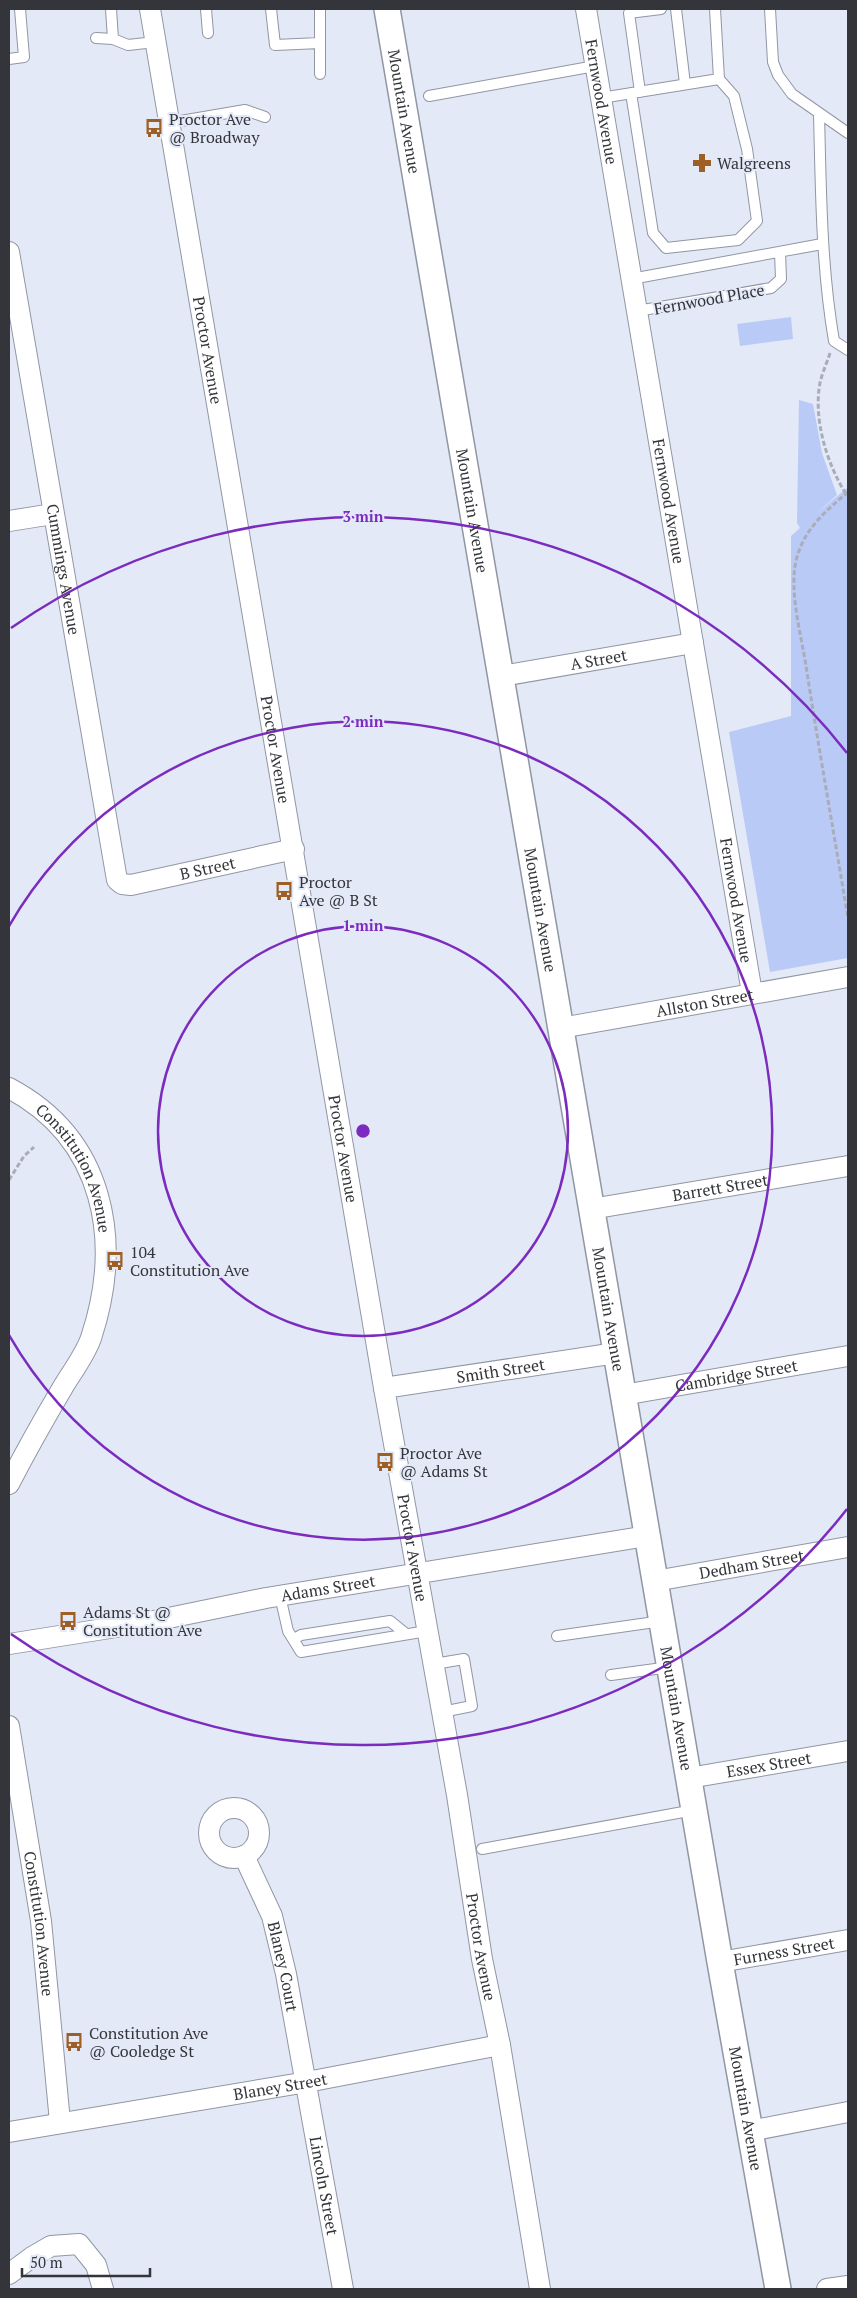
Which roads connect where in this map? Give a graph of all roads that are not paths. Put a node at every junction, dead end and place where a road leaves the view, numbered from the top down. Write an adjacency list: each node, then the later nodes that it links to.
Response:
1 (20, 9): 19 (lane)
2 (112, 9): 15 (lane)
3 (150, 9): 17 (street, Proctor Avenue)
4 (206, 9): 13 (lane)
5 (272, 9): 18 (lane)
6 (320, 9): 18 (lane)
7 (387, 9): 41 (street, Mountain Avenue)
8 (586, 9): 21 (street, Fernwood Avenue)
9 (661, 9): 25 (lane)
10 (676, 9): 24 (lane)
11 (715, 9): 23 (lane)
12 (770, 9): 28 (lane)
13 (208, 33)
14 (96, 38): 15 (lane)
15 (113, 39): 17 (lane)
16 (35, 42): 19 (lane)
17 (155, 42): 30 (street, Proctor Avenue)
18 (320, 42): 22 (lane)
19 (23, 43): 20 (lane)
20 (9, 59)
21 (595, 66): 26 (lane); 27 (street, Fernwood Avenue)
22 (320, 74)
23 (719, 79): 24 (lane); 25 (lane)
24 (685, 84): 25 (lane)
25 (635, 93): 27 (lane)
26 (428, 96)
27 (601, 98): 35 (street, Fernwood Avenue)
28 (819, 114): 31 (lane); 32 (lane)
29 (265, 117): 30 (lane)
30 (169, 123): 42 (street, Proctor Avenue)
31 (848, 133)
32 (822, 244): 34 (lane); 37 (lane)
33 (9, 252): 38 (street, Cummings Avenue)
34 (780, 252): 35 (lane); 36 (lane, Fernwood Place)
35 (632, 279): 36 (street, Fernwood Avenue)
36 (637, 311): 40 (street, Fernwood Avenue)
37 (848, 350)
38 (53, 514): 39 (street); 43 (street, Cummings Avenue)
39 (9, 520)
40 (693, 643): 41 (street, A Street); 45 (street, Fernwood Avenue)
41 (502, 676): 46 (street, Mountain Avenue)
42 (294, 849): 43 (street, B Street); 52 (street, Proctor Avenue)
43 (122, 884)
44 (848, 976): 45 (street, Allston Street)
45 (752, 993): 46 (street, Allston Street)
46 (561, 1028): 49 (street, Mountain Avenue)
47 (9, 1088): 54 (street, Constitution Avenue)
48 (848, 1166): 49 (street, Barrett Street)
49 (592, 1209): 50 (street, Mountain Avenue)
50 (616, 1353): 52 (street, Smith Street); 53 (street, Mountain Avenue)
51 (848, 1356): 53 (street, Cambridge Street)
52 (384, 1388): 57 (street, Proctor Avenue)
53 (623, 1395): 55 (street, Mountain Avenue)
54 (9, 1484)
55 (647, 1536): 57 (street, Adams Street); 58 (street, Mountain Avenue)
56 (848, 1548): 58 (street, Dedham Street)
57 (417, 1574): 59 (street, Adams Street); 61 (street, Proctor Avenue)
58 (655, 1581): 60 (street, Mountain Avenue)
59 (280, 1596): 64 (lane); 65 (street, Adams Street)
60 (662, 1621): 63 (lane); 67 (street, Mountain Avenue)
61 (428, 1631): 62 (lane); 66 (street, Proctor Avenue)
62 (406, 1634): 64 (lane); 64 (lane)
63 (557, 1636)
64 (294, 1639)
65 (9, 1644)
66 (434, 1664): 69 (street, Proctor Avenue); 69 (lane)
67 (670, 1667): 68 (lane); 72 (street, Mountain Avenue)
68 (611, 1675)
69 (442, 1712): 78 (street, Proctor Avenue)
70 (9, 1726): 81 (street, Constitution Avenue)
71 (848, 1751): 72 (street, Essex Street)
72 (689, 1778): 73 (street, Mountain Avenue)
73 (694, 1810): 74 (lane); 77 (street, Mountain Avenue)
74 (482, 1849)
75 (244, 1856): 79 (street, Blaney Court)
76 (848, 1940): 77 (street, Furness Street)
77 (720, 1962): 82 (street, Mountain Avenue)
78 (500, 2045): 79 (street, Blaney Street); 88 (street, Proctor Avenue)
79 (307, 2082): 81 (street, Blaney Street); 87 (street, Lincoln Street)
80 (848, 2112): 82 (street)
81 (60, 2122): 83 (street, Blaney Street)
82 (750, 2131): 89 (street, Mountain Avenue)
83 (9, 2132)
84 (9, 2274): 86 (street)
85 (848, 2286): 90 (street)
86 (103, 2289)
87 (343, 2289)
88 (540, 2289)
89 (778, 2289)
90 (828, 2289)

